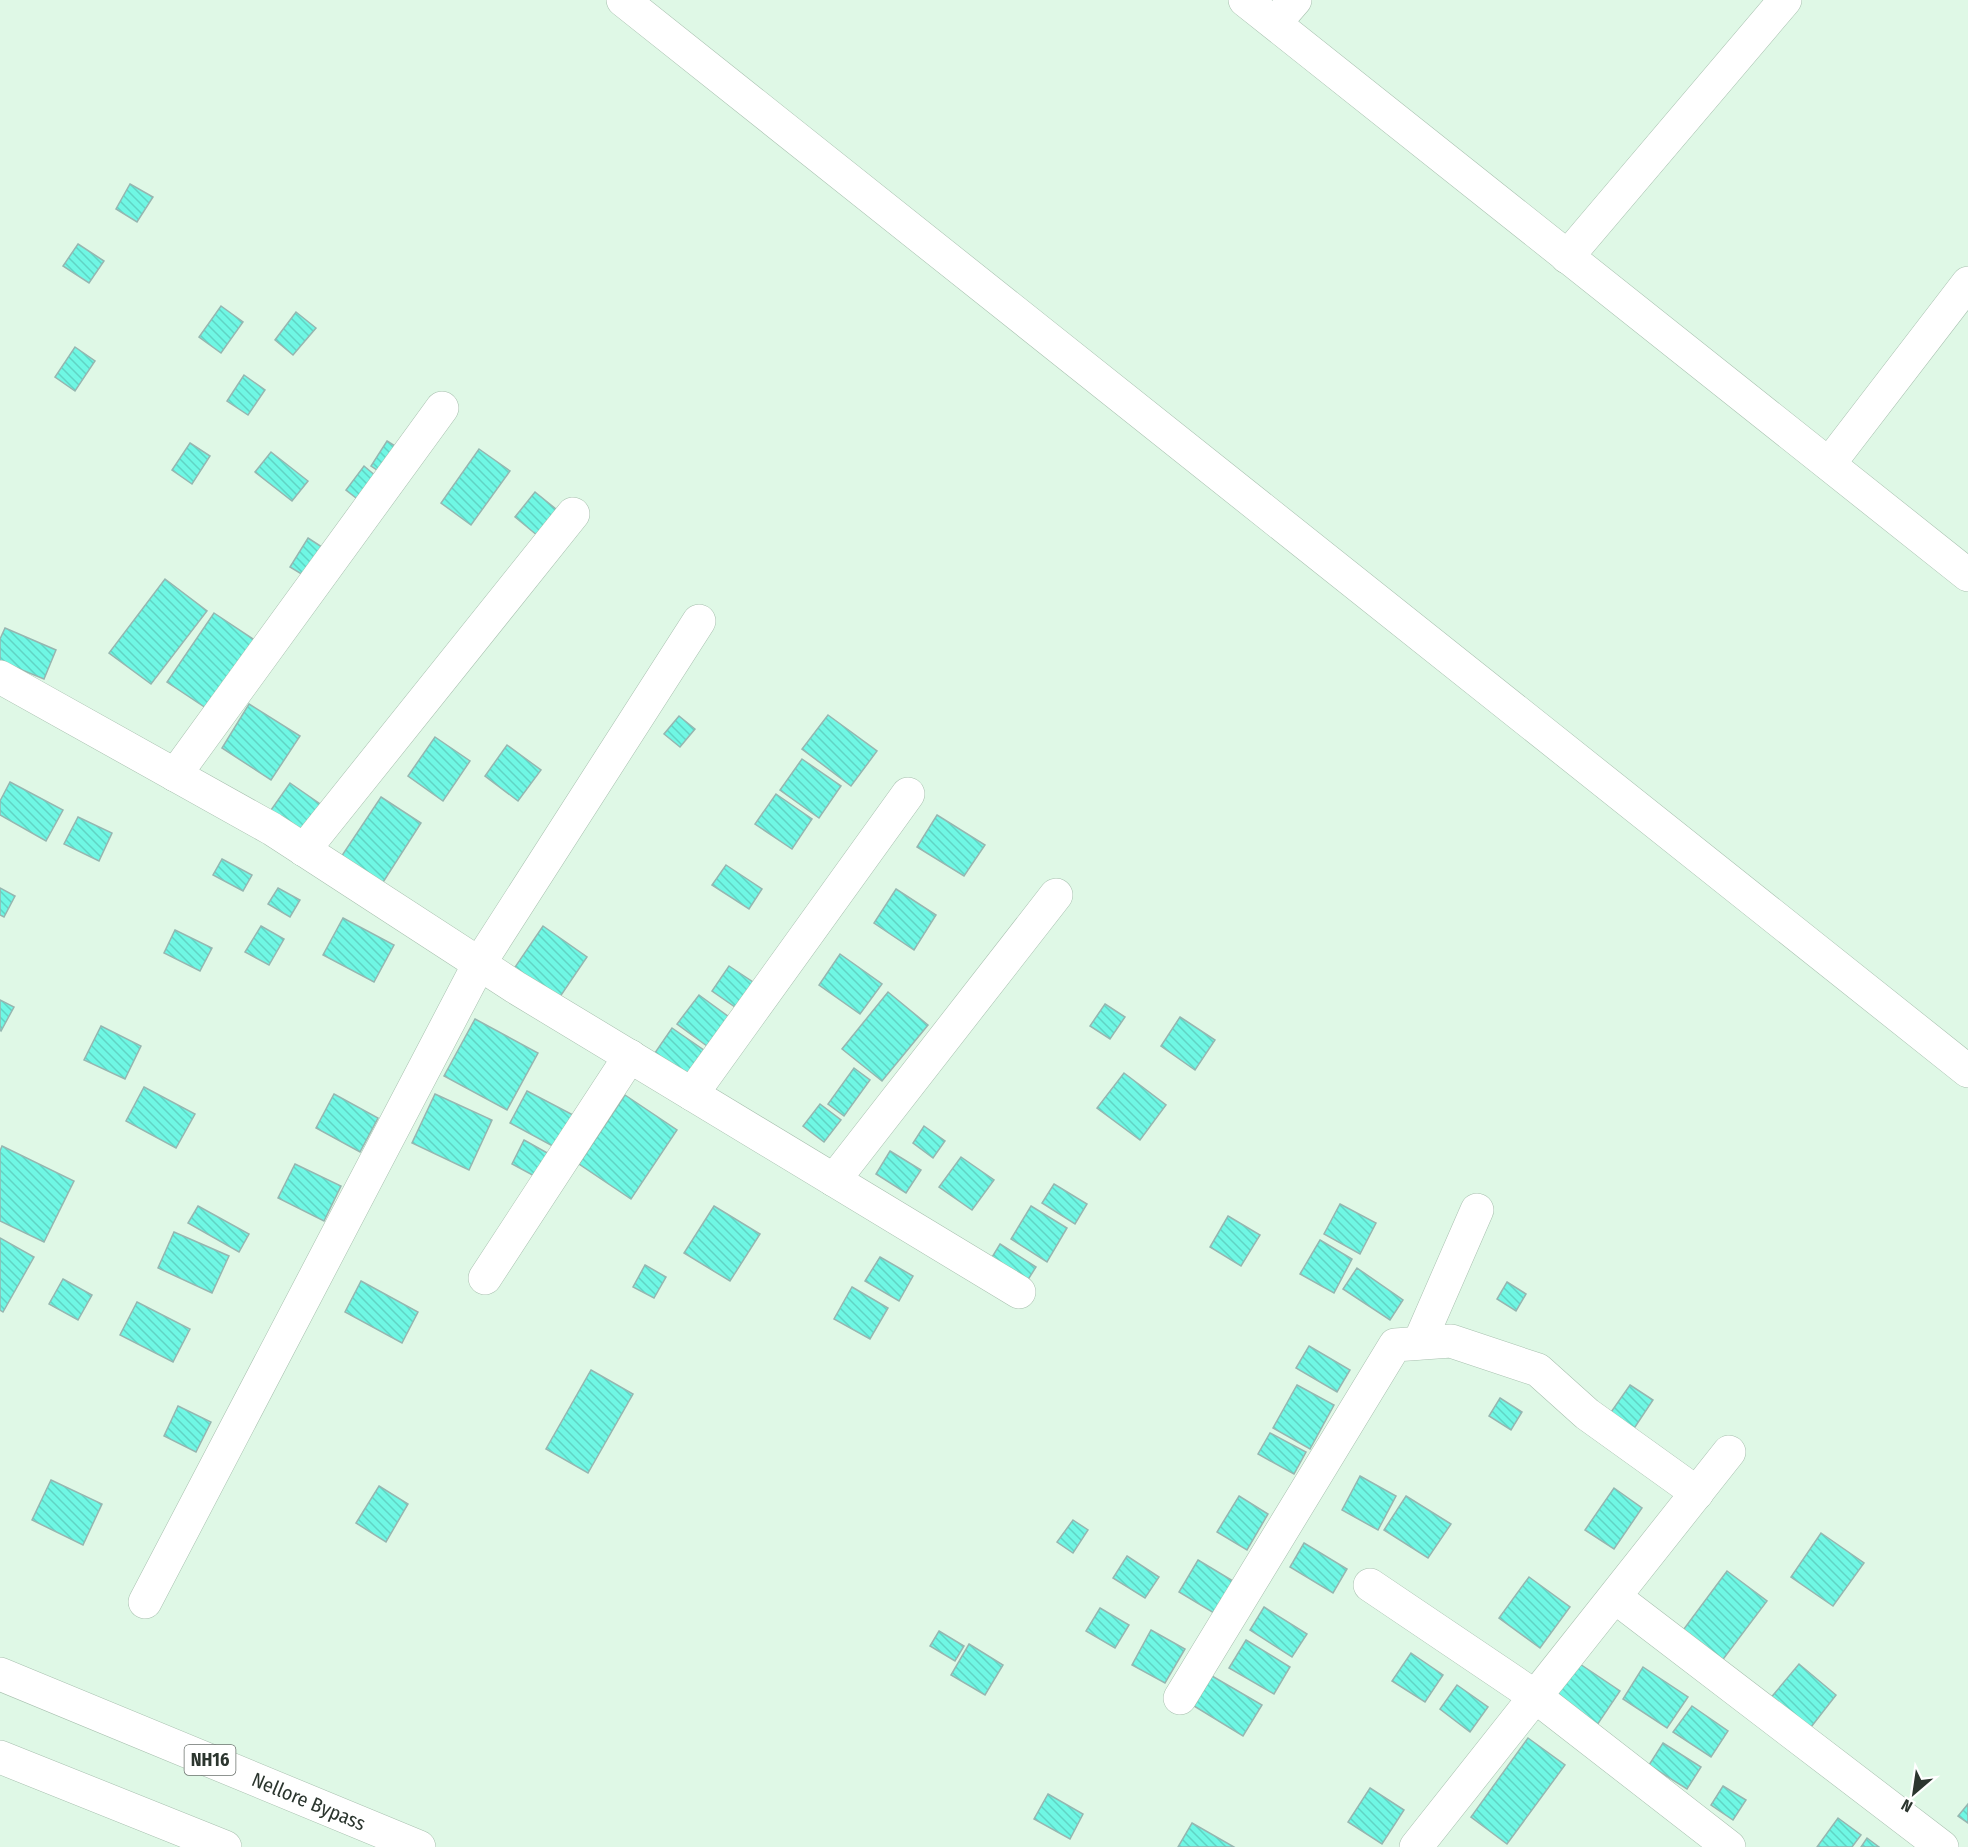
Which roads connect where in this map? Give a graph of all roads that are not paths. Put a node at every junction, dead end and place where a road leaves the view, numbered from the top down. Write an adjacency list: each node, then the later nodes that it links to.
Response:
1 (623, 0): 19 (main road)
2 (1245, 0): 4 (main road)
3 (1785, 0): 5 (main road)
4 (1285, 12): 5 (main road)
5 (1568, 257): 8 (main road)
6 (1968, 283): 8 (main road)
7 (442, 408): 13 (main road)
8 (1828, 464): 10 (main road)
9 (573, 514): 15 (main road)
10 (1968, 575)
11 (699, 621): 17 (main road)
12 (0, 677): 13 (main road)
13 (175, 775): 15 (main road)
14 (908, 794): 20 (main road)
15 (304, 850): 17 (main road)
16 (1056, 895): 21 (main road)
17 (479, 964): 18 (main road); 30 (main road)
18 (630, 1056): 20 (main road); 23 (main road)
19 (1968, 1071)
20 (692, 1094): 21 (main road)
21 (834, 1180): 24 (main road)
22 (1477, 1210): 25 (main road)
23 (485, 1278)
24 (1019, 1292)
25 (1419, 1343): 27 (main road); 33 (main road)
26 (1729, 1452): 27 (main road)
27 (1697, 1493): 29 (main road)
28 (1370, 1585): 32 (main road)
29 (1615, 1597): 32 (main road); 39 (main road)
30 (145, 1602)
31 (0, 1674): 36 (main road, Nellore Bypass / NH16)
32 (1536, 1697): 37 (main road); 38 (main road)
33 (1180, 1698)
34 (0, 1757): 35 (main road)
35 (225, 1847)
36 (419, 1847)
37 (1416, 1847)
38 (1729, 1847)
39 (1942, 1847)

